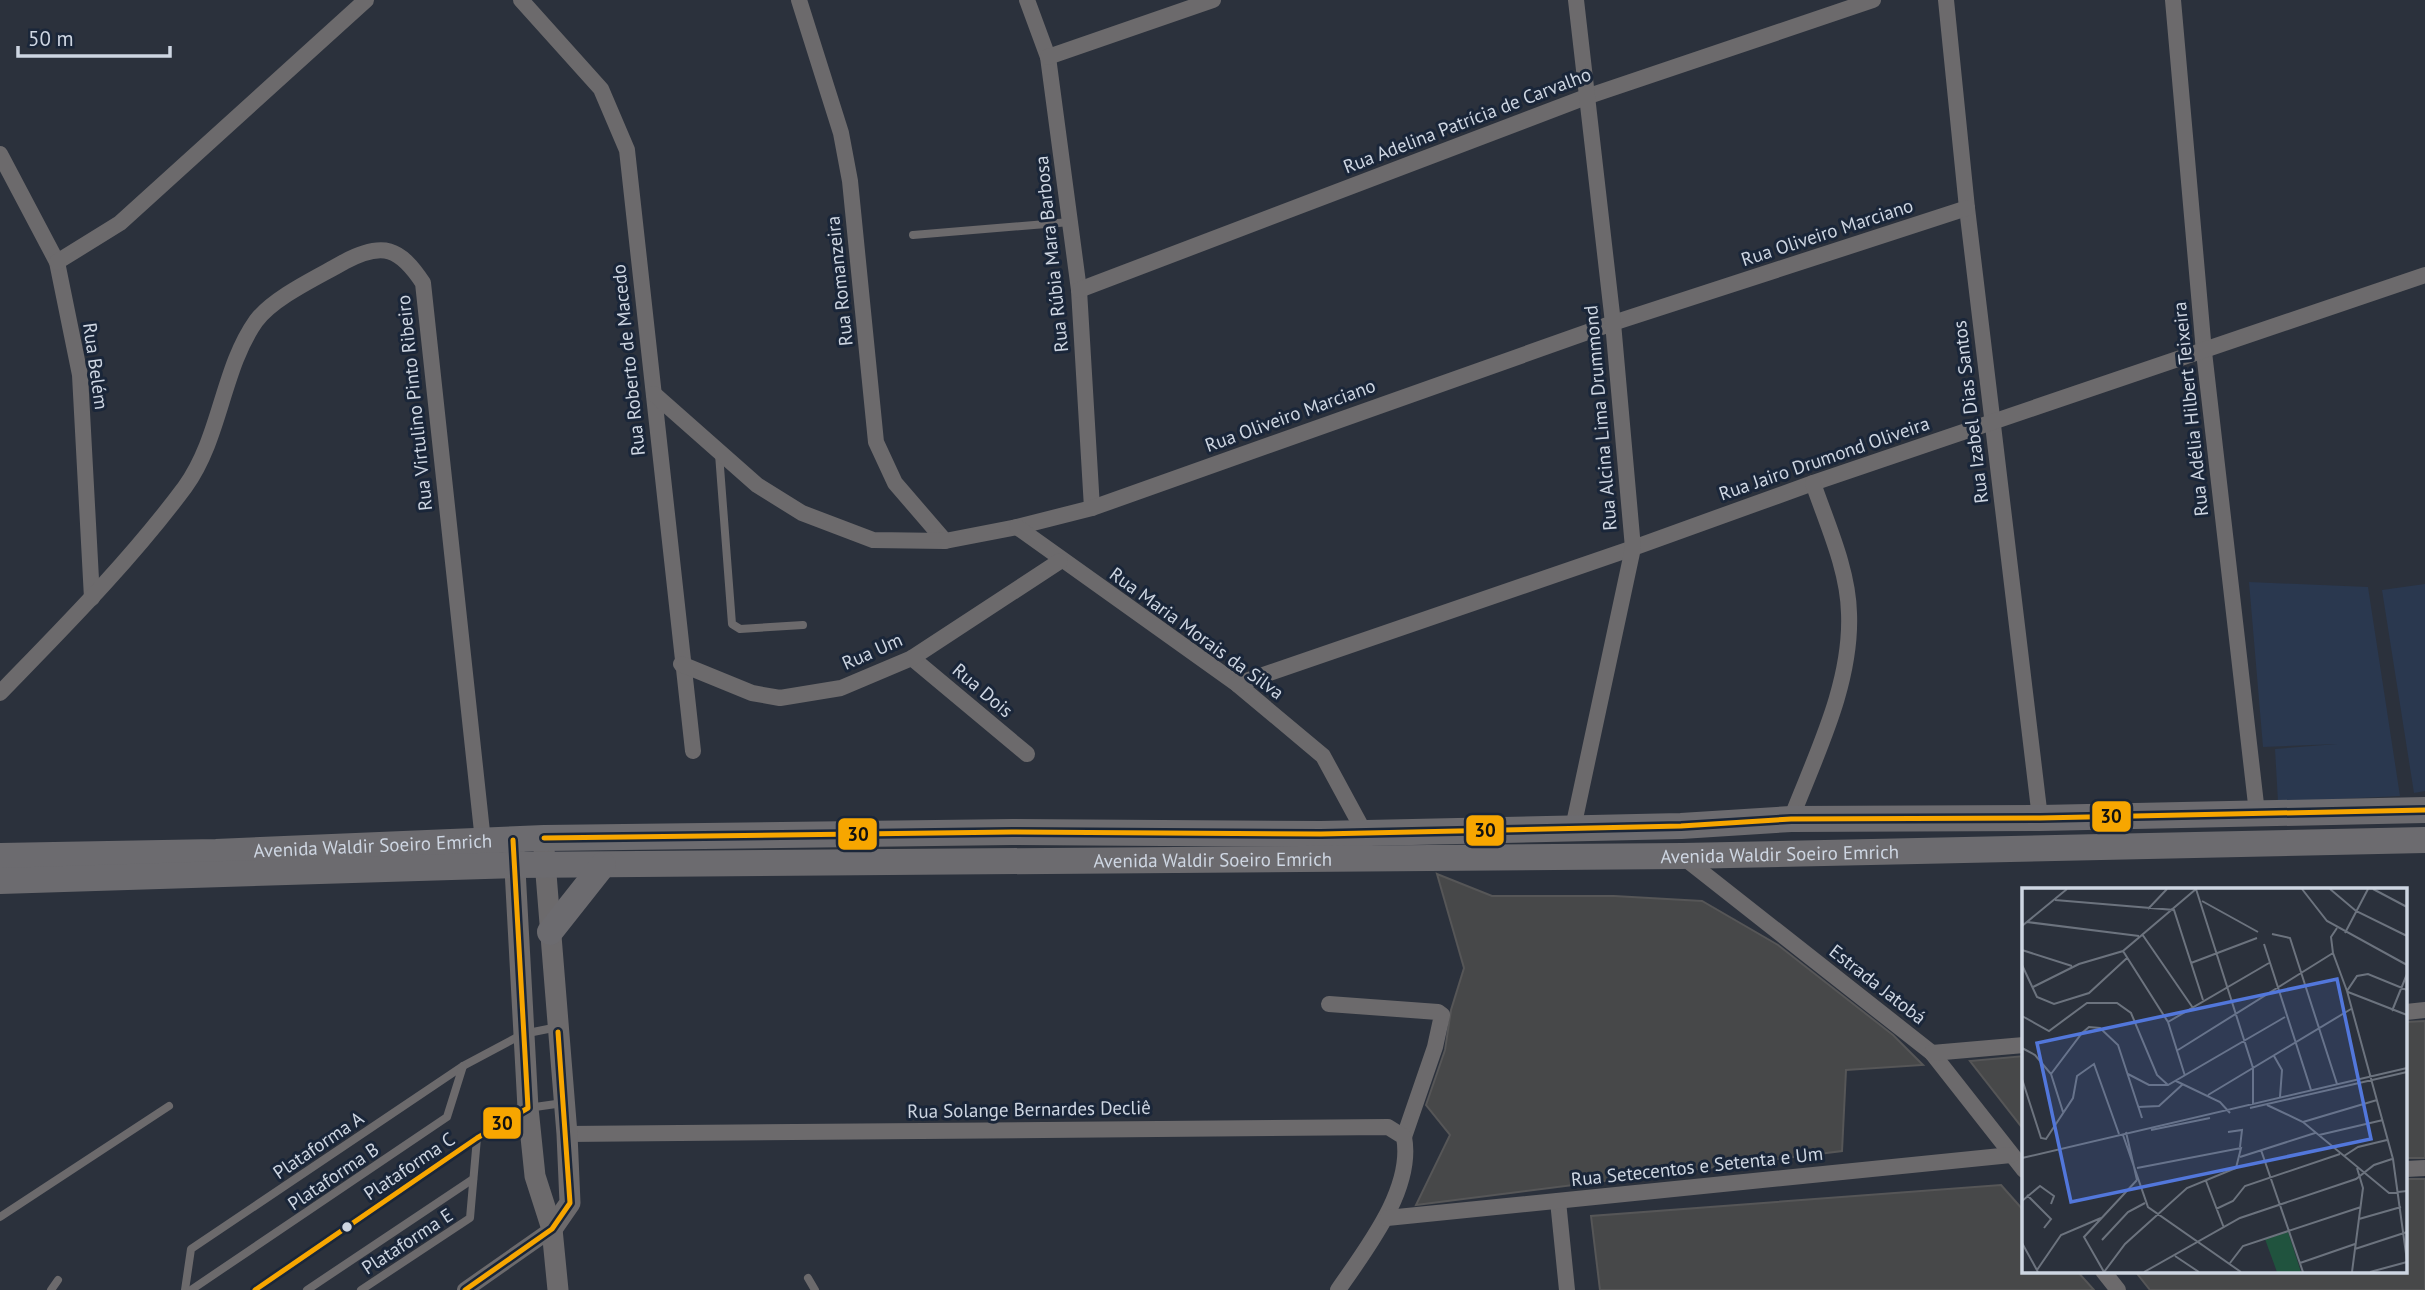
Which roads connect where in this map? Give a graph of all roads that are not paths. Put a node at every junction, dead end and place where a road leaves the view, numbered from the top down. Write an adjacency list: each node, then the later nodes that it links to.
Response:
1 (366, 0): 16 (street)
2 (521, 0): 21 (street, Rua Roberto de Macedo)
3 (799, 0): 27 (street, Rua Romanzeira)
4 (1027, 0): 10 (street, Rua Rúbia Mara Barbosa)
5 (1213, 0): 10 (street)
6 (1576, 0): 11 (street, Rua Alcina Lima Drummond)
7 (1873, 0): 11 (street, Rua Adelina Patrícia de Carvalho)
8 (1946, 0): 13 (street, Rua Izabel Dias Santos)
9 (2173, 0): 20 (street, Rua Adélia Hilbert Teixeira)
10 (1048, 57): 14 (street, Rua Rúbia Mara Barbosa)
11 (1586, 97): 18 (street, Rua Adelina Patrícia de Carvalho); 19 (street, Rua Alcina Lima Drummond)
12 (0, 154): 16 (street, Rua Belém)
13 (1967, 208): 19 (street, Rua Oliveiro Marciano); 22 (street, Rua Izabel Dias Santos)
14 (1070, 222): 15 (lane); 18 (street, Rua Rúbia Mara Barbosa)
15 (913, 235)
16 (57, 262): 30 (street, Rua Belém)
17 (2425, 275): 20 (street, Rua Jairo Drumond Oliveira)
18 (1079, 290): 25 (street, Rua Rúbia Mara Barbosa)
19 (1613, 323): 25 (street, Rua Oliveiro Marciano); 28 (street, Rua Alcina Lima Drummond)
20 (2204, 352): 22 (street, Rua Jairo Drumond Oliveira); 39 (street, Rua Adélia Hilbert Teixeira)
21 (654, 394): 23 (street, Rua Oliveiro Marciano); 33 (street, Rua Roberto de Macedo)
22 (1991, 422): 24 (street, Rua Jairo Drumond Oliveira); 40 (street, Rua Izabel Dias Santos)
23 (719, 454): 27 (street, Rua Oliveiro Marciano); 31 (lane)
24 (1813, 483): 28 (street, Rua Jairo Drumond Oliveira); 41 (street)
25 (1092, 508): 26 (street, Rua Oliveiro Marciano)
26 (1017, 527): 27 (street, Rua Oliveiro Marciano); 29 (street, Rua Maria Morais da Silva)
27 (945, 541)
28 (1633, 548): 34 (street, Rua Jairo Drumond Oliveira); 42 (street, Rua Alcina Lima Drummond)
29 (1060, 561): 32 (street, Rua Um); 34 (street, Rua Maria Morais da Silva)
30 (92, 598): 35 (street, Rua Virtulino Pinto Ribeiro); 45 (street, Rua Virtulino Pinto Ribeiro)
31 (803, 625)
32 (912, 658): 33 (street, Rua Um); 37 (street, Rua Dois)
33 (681, 664): 36 (street, Rua Roberto de Macedo)
34 (1237, 684): 43 (street, Rua Maria Morais da Silva)
35 (0, 693)
36 (693, 751)
37 (1027, 754)
38 (2425, 810): 39 (main road, Avenida Waldir Soeiro Emrich)
39 (2257, 813): 40 (main road, Avenida Waldir Soeiro Emrich)
40 (2040, 818): 41 (main road, Avenida Waldir Soeiro Emrich)
41 (1791, 819): 42 (main road, Avenida Waldir Soeiro Emrich)
42 (1573, 828): 43 (main road, Avenida Waldir Soeiro Emrich)
43 (1365, 833): 44 (main road, Avenida Waldir Soeiro Emrich); 50 (street, Rua Maria Morais da Silva)
44 (544, 838): 47 (main road, Avenida Waldir Soeiro Emrich); 51 (street)
45 (482, 841): 47 (main road, Avenida Waldir Soeiro Emrich); 48 (main road, Avenida Waldir Soeiro Emrich)
46 (2425, 841): 49 (main road, Avenida Waldir Soeiro Emrich)
47 (514, 852): 51 (main road, Avenida Waldir Soeiro Emrich); 53 (main road, Avenida Waldir Soeiro Emrich); 57 (street)
48 (0, 856)
49 (1682, 856): 50 (main road, Avenida Waldir Soeiro Emrich); 59 (street, Estrada Jatobá)
50 (1379, 858): 52 (main road, Avenida Waldir Soeiro Emrich)
51 (544, 865): 52 (main road, Avenida Waldir Soeiro Emrich); 54 (street)
52 (603, 865): 54 (main road)
53 (0, 880)
54 (550, 933): 56 (street)
55 (1329, 1004): 65 (street)
56 (558, 1027): 57 (lane, Plataforma A); 61 (street)
57 (523, 1034): 60 (lane, Plataforma A); 63 (street)
58 (2022, 1045): 59 (street)
59 (1932, 1053): 67 (street, Estrada Jatobá)
60 (463, 1066): 78 (lane, Plataforma A); 79 (lane, Plataforma B)
61 (563, 1103): 63 (lane); 64 (street)
62 (169, 1106): 71 (lane)
63 (528, 1108): 66 (lane, Plataforma C); 73 (street)
64 (567, 1134): 65 (street, Rua Solange Bernardes Decliê); 73 (street)
65 (1404, 1137): 72 (street)
66 (477, 1138): 69 (lane); 80 (lane, Plataforma C)
67 (2011, 1155): 68 (street, Estrada Jatobá); 70 (street, Rua Setecentos e Setenta e Um)
68 (2022, 1168)
69 (473, 1179): 81 (lane); 82 (lane, Plataforma E)
70 (1558, 1201): 72 (street, Rua Setecentos e Setenta e Um); 87 (street)
71 (0, 1217)
72 (1387, 1218): 86 (street)
73 (552, 1229): 83 (street); 84 (street)
74 (2104, 1272): 88 (street)
75 (808, 1278): 85 (lane)
76 (58, 1280): 77 (lane)
77 (51, 1290)
78 (185, 1290)
79 (191, 1290)
80 (255, 1290)
81 (307, 1290)
82 (361, 1290)
83 (465, 1290)
84 (558, 1290)
85 (815, 1290)
86 (1338, 1290)
87 (1567, 1290)
88 (2118, 1290)

